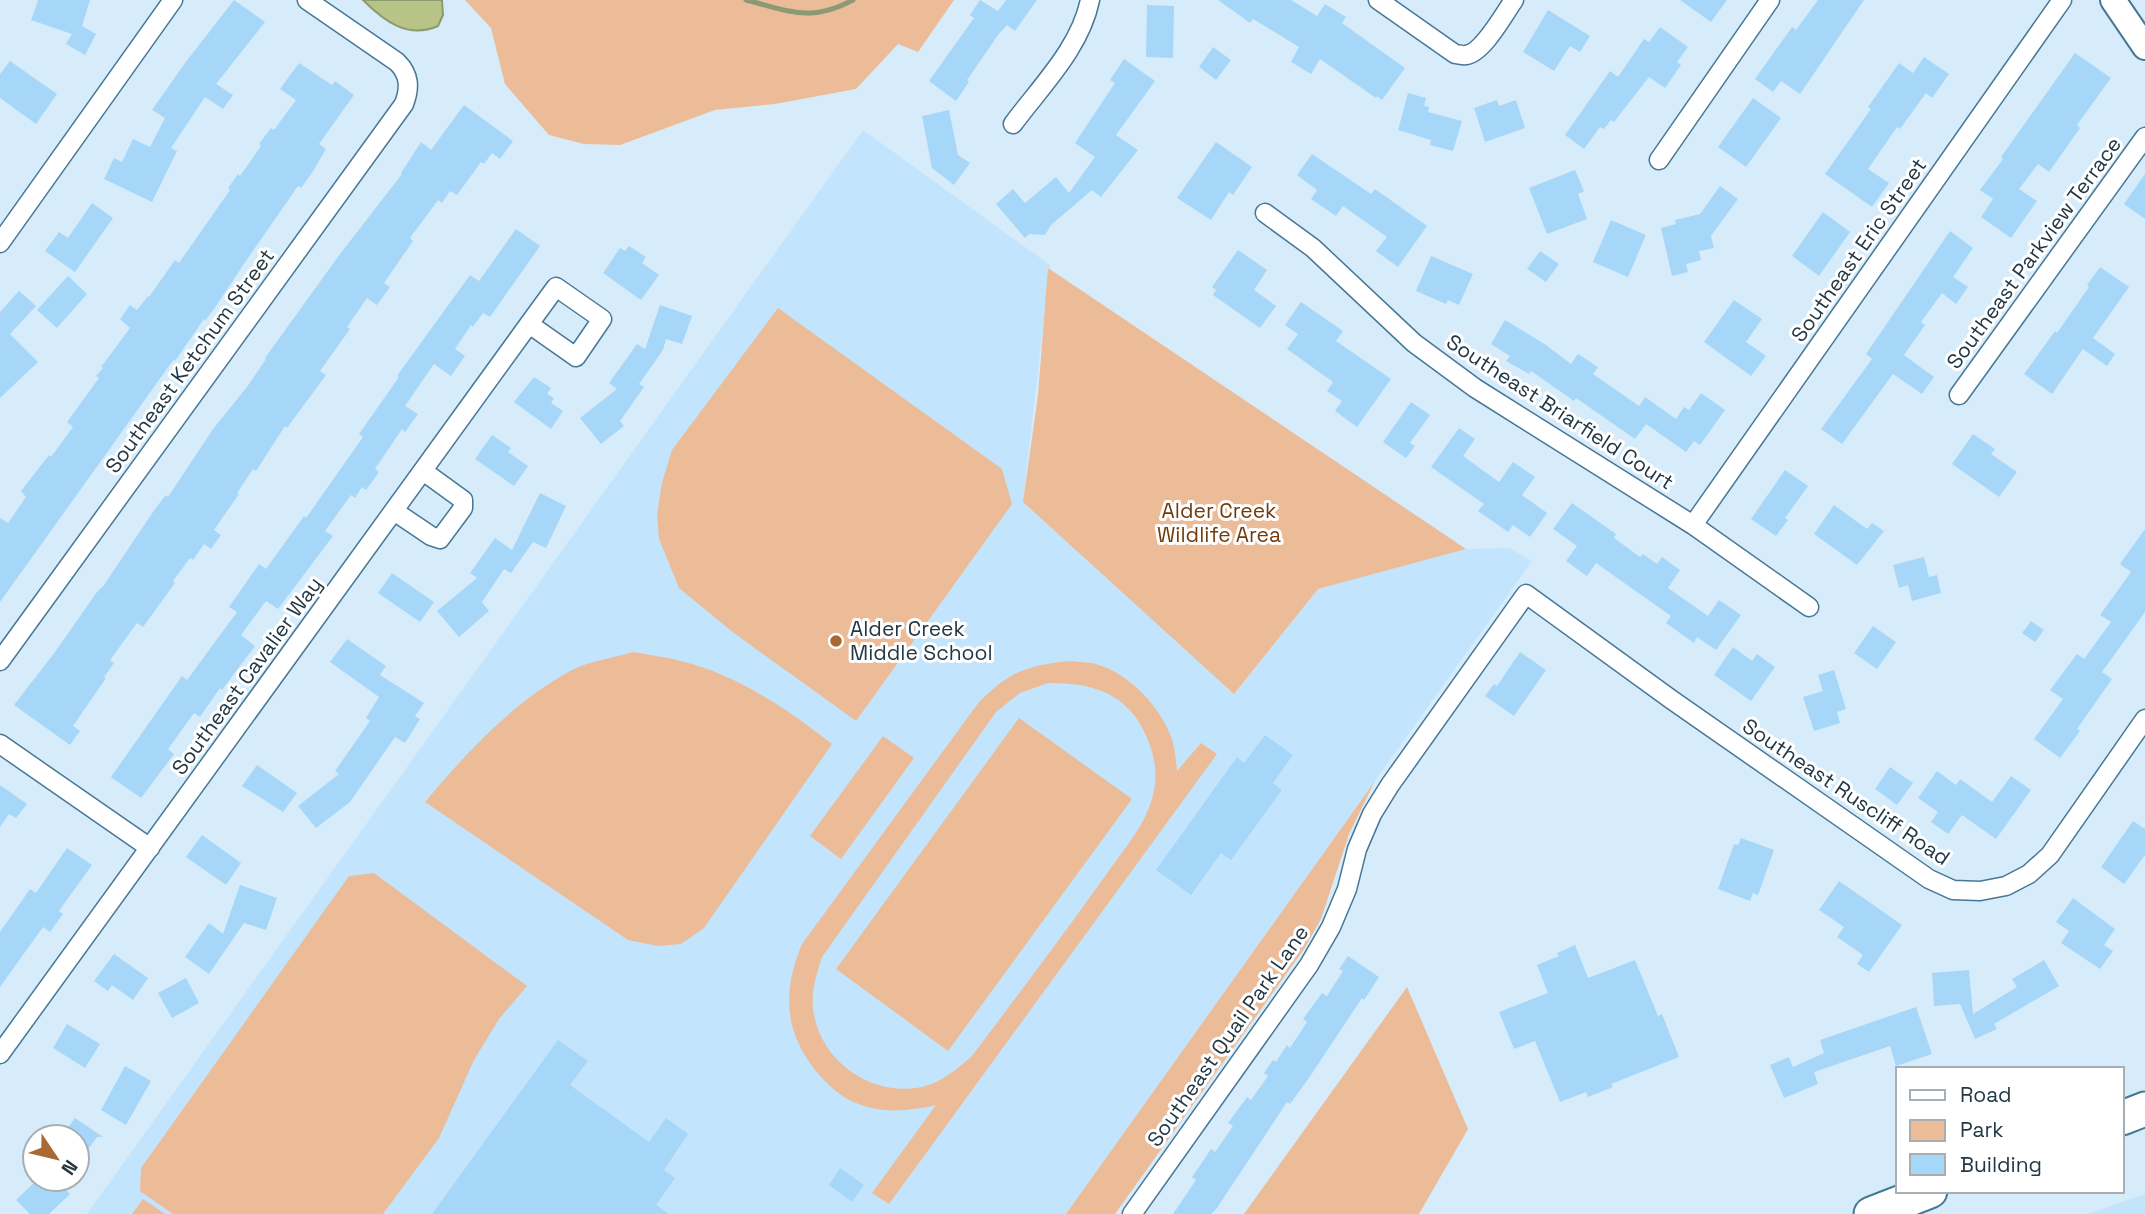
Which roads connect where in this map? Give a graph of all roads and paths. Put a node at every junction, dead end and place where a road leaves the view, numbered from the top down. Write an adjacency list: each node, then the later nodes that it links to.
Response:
1 (173, 0): 14 (street)
2 (307, 0): 22 (street, Southeast Ketchum Street)
3 (1090, 0): 10 (street)
4 (1378, 0): 5 (street)
5 (1514, 0)
6 (1770, 0): 12 (street)
7 (2062, 0): 19 (street, Southeast Eric Street)
8 (2113, 0): 9 (street)
9 (2145, 47)
10 (1013, 124)
11 (2145, 137): 16 (street, Southeast Parkview Terrace)
12 (1659, 160)
13 (1265, 213): 19 (street, Southeast Briarfield Court)
14 (0, 243)
15 (529, 324): 17 (street, Southeast Cavalier Way)
16 (1959, 395)
17 (423, 471): 18 (street, Southeast Cavalier Way); 18 (street)
18 (394, 511): 25 (street, Southeast Cavalier Way)
19 (1693, 525): 21 (street, Southeast Briarfield Court)
20 (1526, 594): 23 (street, Southeast Ruscliff Road); 30 (street, Southeast Quail Park Lane)
21 (1809, 607)
22 (0, 661)
23 (2145, 719)
24 (0, 744): 25 (street)
25 (150, 848): 26 (street, Southeast Cavalier Way)
26 (0, 1054)
27 (2145, 1109): 28 (highway)
28 (2124, 1117)
29 (1925, 1193): 31 (highway)
30 (1132, 1214)
31 (1871, 1214)

